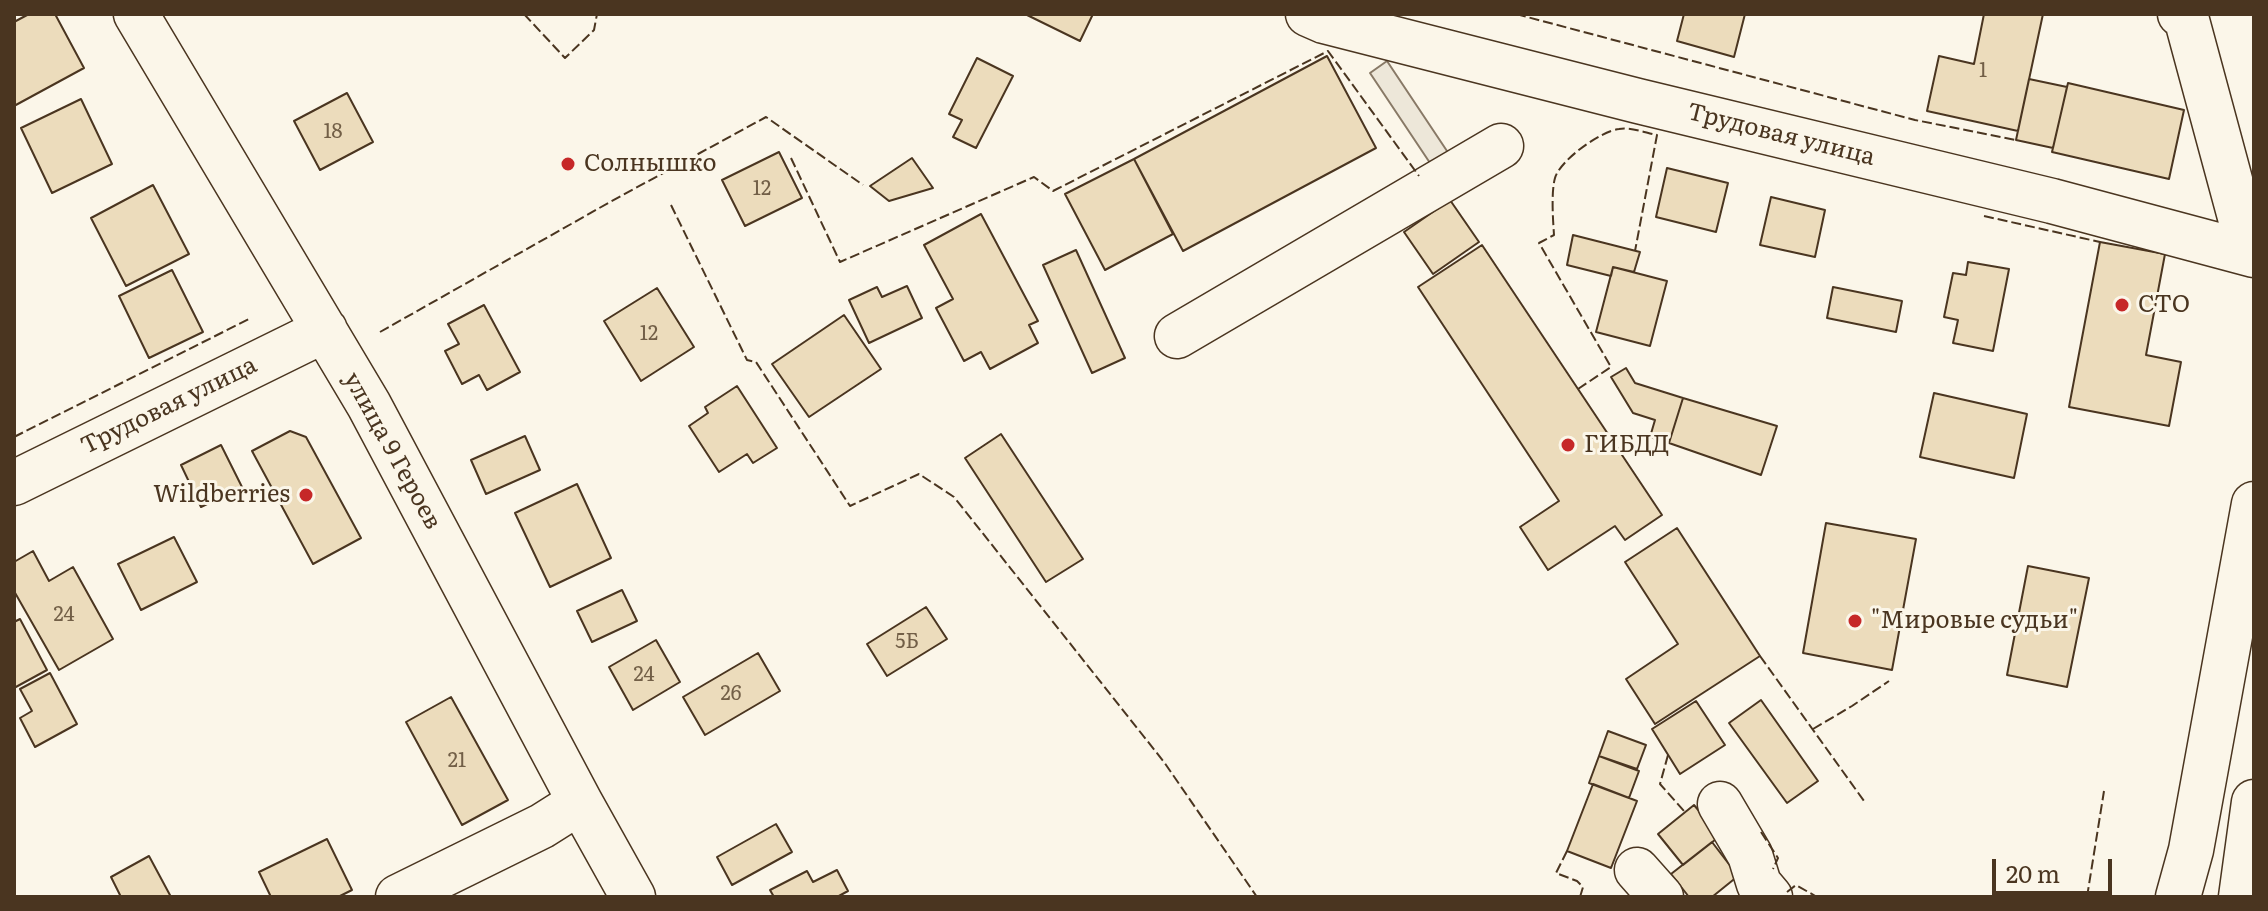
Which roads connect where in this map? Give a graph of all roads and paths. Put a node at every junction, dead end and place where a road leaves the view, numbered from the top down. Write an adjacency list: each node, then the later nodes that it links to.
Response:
1 (136, 14): 6 (street, улица 9 Героев)
2 (1308, 14): 5 (street, Трудовая улица)
3 (2183, 16): 5 (street)
4 (1501, 146): 7 (street)
5 (2252, 254)
6 (325, 330): 8 (street, Трудовая улица); 10 (street, улица 9 Героев)
7 (1177, 336)
8 (14, 483)
9 (2254, 504): 17 (street)
10 (580, 802): 14 (street); 15 (street, улица 9 Героев)
11 (2254, 802): 13 (street)
12 (1720, 804): 16 (street)
13 (2247, 875)
14 (398, 897)
15 (633, 897)
16 (1770, 897)
17 (2178, 897)

